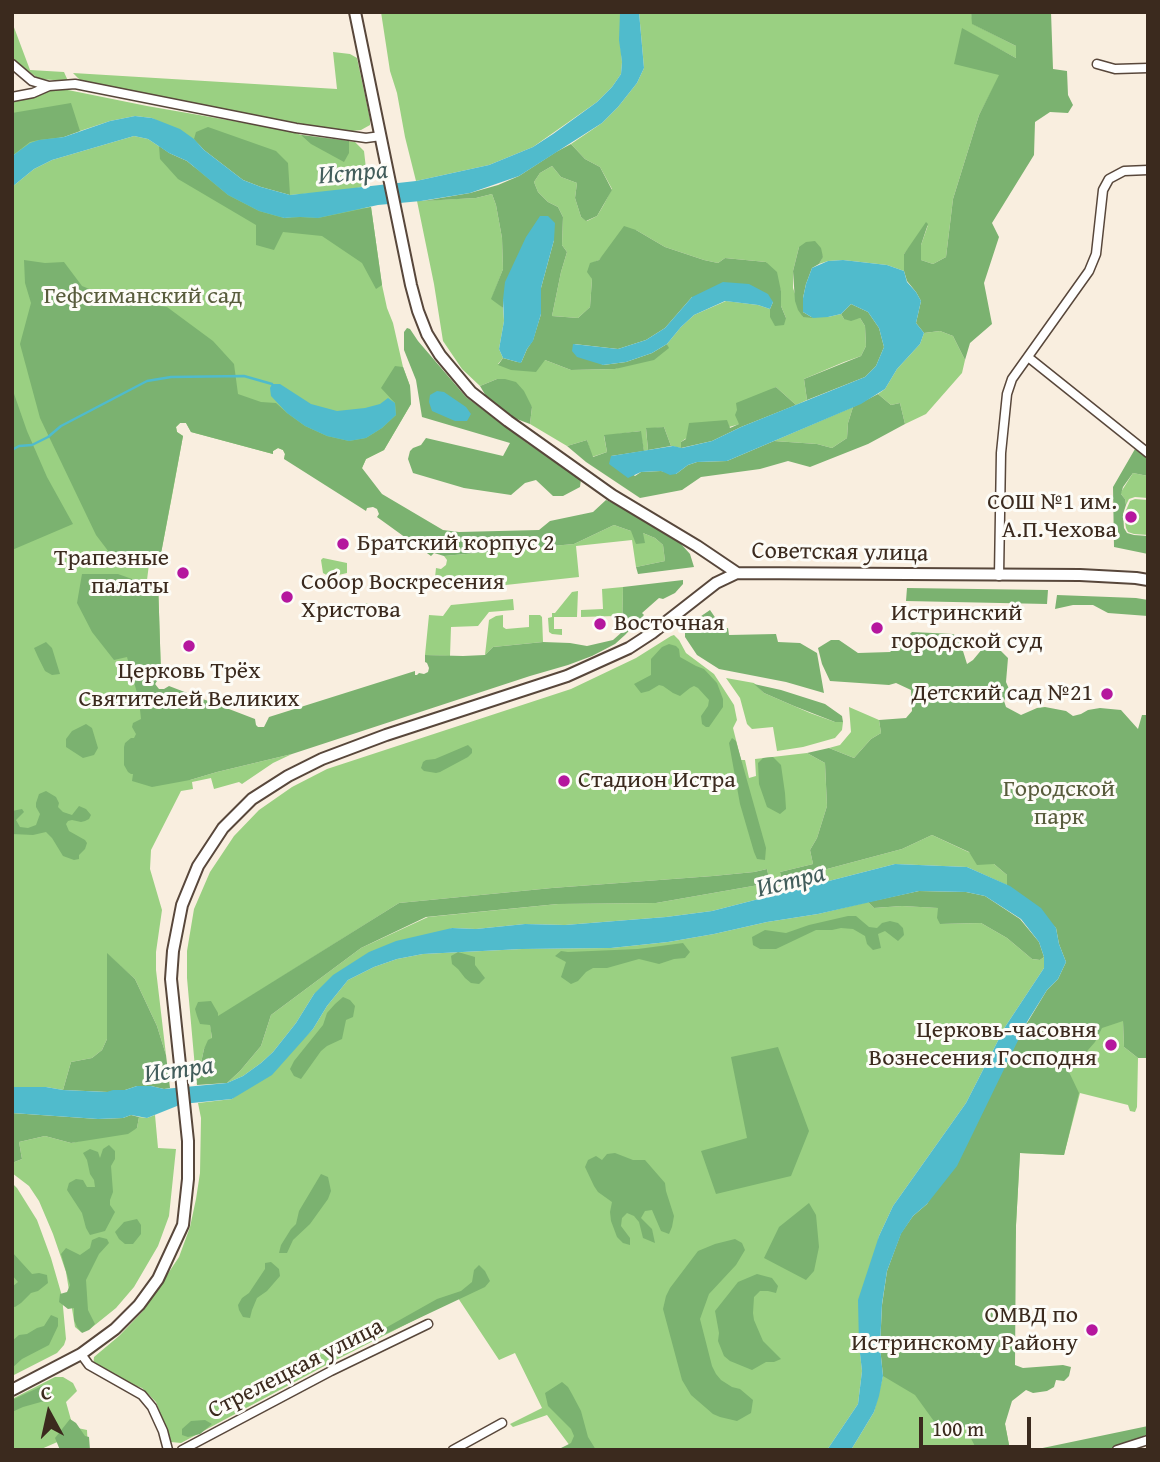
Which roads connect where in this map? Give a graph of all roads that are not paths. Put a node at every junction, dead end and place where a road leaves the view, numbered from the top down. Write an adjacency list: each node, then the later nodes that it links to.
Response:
1 (355, 12): 7 (main road)
2 (12, 64): 5 (street)
3 (1097, 64): 4 (street)
4 (1148, 68)
5 (49, 86): 6 (street); 7 (street)
6 (12, 97)
7 (381, 136): 11 (main road)
8 (1148, 170): 9 (street)
9 (1028, 357): 10 (street); 12 (street)
10 (1148, 453)
11 (737, 573): 12 (main road, Советская улица); 15 (main road, Советская улица)
12 (999, 576): 13 (main road, Советская улица)
13 (1148, 580)
14 (428, 1324): 20 (street, Стрелецкая улица)
15 (81, 1354): 16 (main road, Советская улица); 19 (street)
16 (12, 1390)
17 (502, 1423): 21 (street)
18 (1148, 1440): 22 (street)
19 (168, 1450)
20 (181, 1450)
21 (453, 1450)
22 (1117, 1450)

